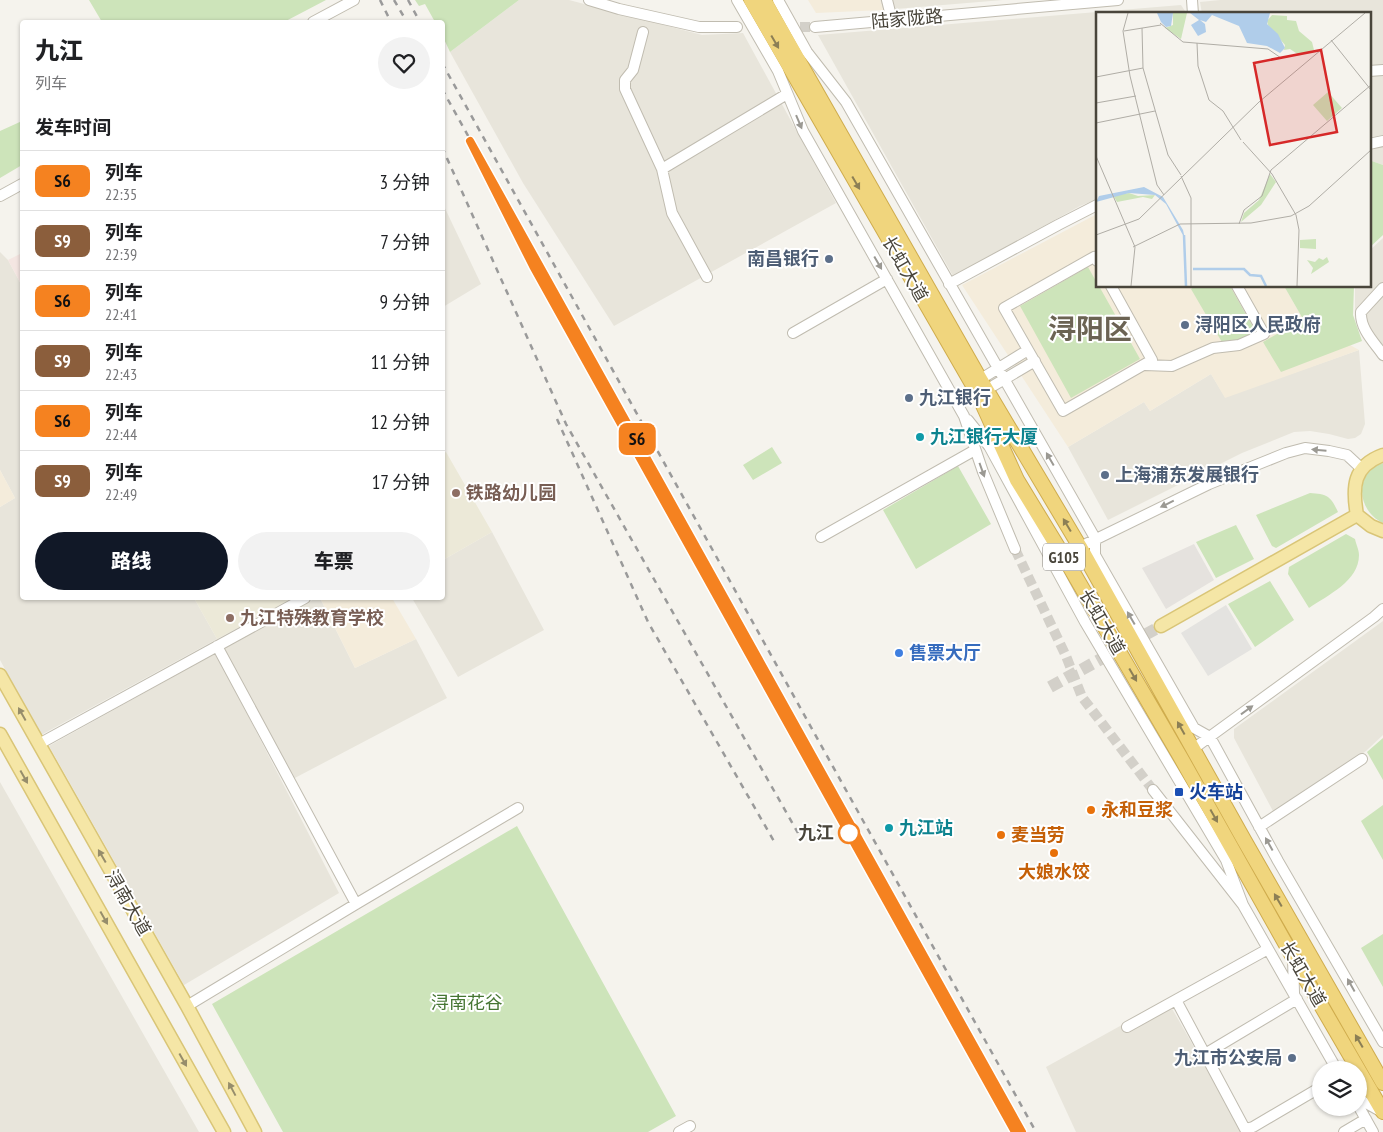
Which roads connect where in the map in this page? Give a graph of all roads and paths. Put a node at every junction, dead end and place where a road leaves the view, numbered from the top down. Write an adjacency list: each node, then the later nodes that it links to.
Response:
1 (354, 0): 9 (street)
2 (590, 0): 11 (street)
3 (738, 0): 16 (street)
4 (751, 0): 37 (highway, 长虹大道 / G105, one-way to 37)
5 (764, 0): 37 (highway, 长虹大道 / G105)
6 (778, 0): 26 (street)
7 (887, 0): 10 (street)
8 (1118, 0): 10 (street, 陆家陇路)
9 (317, 20)
10 (892, 20): 12 (street, 陆家陇路)
11 (737, 27)
12 (815, 27)
13 (643, 32): 19 (street)
14 (1383, 70): 15 (street)
15 (1370, 71)
16 (787, 94): 19 (street); 25 (street, one-way to 25)
17 (1383, 141): 18 (street)
18 (1370, 144)
19 (662, 169): 24 (street)
20 (20, 185): 21 (street)
21 (0, 196)
22 (1096, 205): 26 (street)
23 (1096, 260): 31 (street)
24 (707, 276)
25 (887, 279): 30 (street); 38 (street)
26 (950, 284): 35 (street)
27 (1112, 288): 34 (street)
28 (1238, 288): 34 (street)
29 (1383, 288): 32 (street)
30 (793, 333)
31 (1028, 350): 33 (street); 35 (street)
32 (1383, 355)
33 (1035, 362): 34 (street); 36 (street)
34 (1144, 365)
35 (998, 369): 36 (street); 37 (street)
36 (1004, 379): 37 (street); 47 (street, one-way to 36)
37 (979, 387): 43 (highway, 长虹大道 / G105); 48 (highway, 长虹大道 / G105, one-way to 37)
38 (964, 416): 39 (street); 40 (street)
39 (989, 446): 43 (street); 64 (street)
40 (975, 450): 46 (street); 49 (street, one-way to 49)
41 (1383, 455): 42 (main road)
42 (1362, 469): 44 (main road); 47 (street, one-way to 47)
43 (1017, 480): 66 (highway, 长虹大道 / G105, one-way to 66)
44 (1357, 515): 45 (main road); 52 (main road)
45 (1383, 531)
46 (821, 537)
47 (1095, 538): 48 (street); 56 (street, one-way to 47)
48 (1080, 547): 58 (highway, 长虹大道 / G105, one-way to 48)
49 (1016, 550)
50 (301, 600): 53 (street)
51 (1383, 608): 56 (street, one-way to 51)
52 (1161, 626)
53 (217, 646): 57 (street); 63 (street)
54 (0, 675): 57 (main road, 浔南大道, one-way to 54)
55 (0, 734): 82 (main road, 浔南大道, one-way to 82)
56 (1210, 737): 58 (street); 62 (street)
57 (39, 744): 69 (main road, 浔南大道, one-way to 57)
58 (1193, 749): 74 (highway, 长虹大道 / G105, one-way to 58)
59 (1362, 759): 62 (street)
60 (1154, 790): 64 (street)
61 (518, 808): 63 (street)
62 (1259, 827): 71 (street, one-way to 62)
63 (356, 904): 69 (street)
64 (1243, 905): 65 (street)
65 (1268, 949): 67 (street); 68 (street)
66 (1293, 957): 67 (street); 78 (highway, 长虹大道 / G105)
67 (1296, 997): 72 (street); 73 (street)
68 (1176, 1000): 70 (street); 72 (street)
69 (187, 1006): 83 (main road, 浔南大道, one-way to 69)
70 (1127, 1027)
71 (1383, 1042)
72 (1204, 1054): 76 (street)
73 (1332, 1061)
74 (1378, 1068): 75 (highway, 长虹大道 / G105)
75 (1383, 1083)
76 (1312, 1092)
77 (1367, 1103): 78 (street)
78 (1383, 1112)
79 (1364, 1116): 80 (street)
80 (1366, 1120): 85 (street); 86 (street)
81 (690, 1126): 84 (street)
82 (224, 1132)
83 (255, 1132)
84 (679, 1132)
85 (1344, 1132)
86 (1373, 1132)

